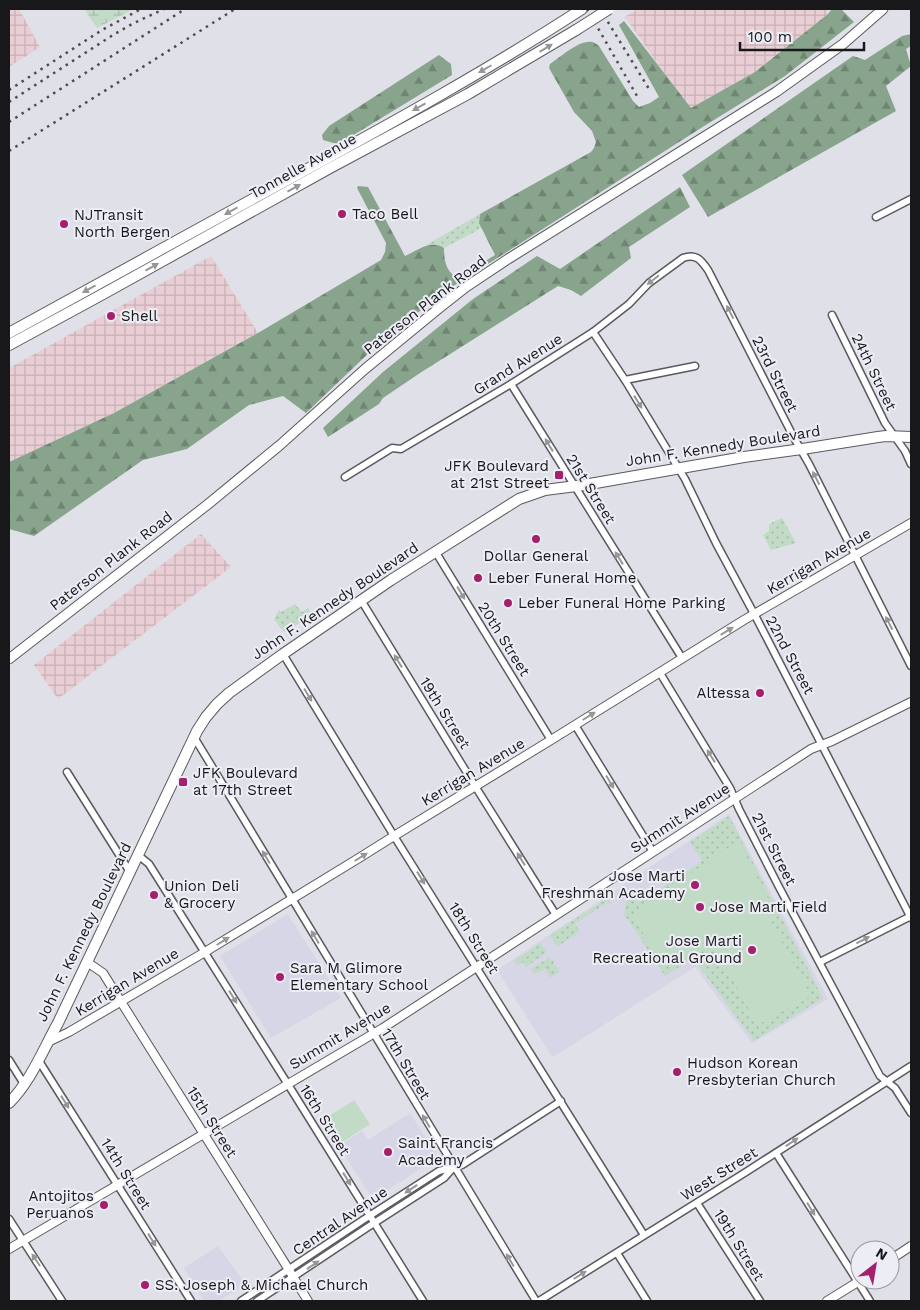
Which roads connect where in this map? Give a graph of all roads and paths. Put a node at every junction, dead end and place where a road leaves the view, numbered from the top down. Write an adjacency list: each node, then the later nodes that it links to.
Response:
1 (582, 9): 9 (main road, Tonnelle Avenue, one-way to 9)
2 (609, 9): 10 (main road, Tonnelle Avenue, one-way to 2, bridge)
3 (883, 9): 28 (main road, Paterson Plank Road)
4 (911, 199): 5 (street)
5 (876, 217)
6 (694, 256): 8 (street, Grand Avenue, one-way to 8); 16 (street, 23rd Street, one-way to 6)
7 (832, 315): 14 (street, 24th Street)
8 (593, 332): 12 (street, 22nd Street); 13 (street, Grand Avenue)
9 (9, 333)
10 (9, 345)
11 (695, 366): 12 (street)
12 (625, 380): 18 (street, 22nd Street, one-way to 18)
13 (511, 384): 19 (street, Grand Avenue); 20 (street, 21st Street, one-way to 13)
14 (893, 436): 15 (main road, John F. Kennedy Boulevard); 16 (main road, John F. Kennedy Boulevard); 17 (street, 24th Street)
15 (911, 437)
16 (800, 449): 18 (main road, John F. Kennedy Boulevard); 23 (street, 23rd Street, one-way to 16)
17 (911, 464)
18 (678, 468): 20 (main road, John F. Kennedy Boulevard); 25 (street, 22nd Street)
19 (345, 477)
20 (574, 486): 22 (main road, John F. Kennedy Boulevard); 27 (street, 21st Street, one-way to 20)
21 (911, 523): 23 (street, Kerrigan Avenue)
22 (436, 551): 24 (main road, John F. Kennedy Boulevard); 34 (street, 20th Street, one-way to 34)
23 (855, 556): 25 (street, Kerrigan Avenue); 29 (street, 23rd Street, one-way to 23)
24 (361, 600): 26 (main road, John F. Kennedy Boulevard); 37 (street, 19th Street, one-way to 24)
25 (754, 614): 27 (street, Kerrigan Avenue, one-way to 25); 35 (street, 22nd Street)
26 (283, 654): 33 (main road, John F. Kennedy Boulevard); 39 (street, 18th Street, one-way to 39)
27 (682, 658): 30 (street, Kerrigan Avenue)
28 (9, 659)
29 (911, 666)
30 (660, 673): 32 (street, Kerrigan Avenue, one-way to 30); 38 (street, 21st Street, one-way to 30)
31 (911, 702): 35 (street, Summit Avenue)
32 (575, 725): 34 (street, Kerrigan Avenue); 40 (street, one-way to 40)
33 (194, 737): 41 (main road, John F. Kennedy Boulevard); 43 (street, 17th Street, one-way to 33)
34 (551, 740): 37 (street, Kerrigan Avenue)
35 (822, 744): 38 (street, Summit Avenue); 45 (street, 22nd Street)
36 (67, 772): 42 (street)
37 (475, 786): 39 (street, Kerrigan Avenue); 44 (street, 19th Street, one-way to 37)
38 (735, 798): 40 (street, Summit Avenue); 48 (street, 21st Street)
39 (394, 836): 43 (street, Kerrigan Avenue, one-way to 39); 49 (street, 18th Street, one-way to 49)
40 (653, 852): 44 (street, Summit Avenue)
41 (138, 856): 42 (main road, John F. Kennedy Boulevard); 46 (street, 16th Street)
42 (130, 872): 47 (main road, John F. Kennedy Boulevard)
43 (292, 898): 46 (street, Kerrigan Avenue, one-way to 43); 51 (street, 17th Street, one-way to 43)
44 (556, 915): 49 (street, Summit Avenue)
45 (911, 917): 48 (street, one-way to 45)
46 (205, 952): 50 (street, Kerrigan Avenue); 58 (street, 16th Street, one-way to 58)
47 (87, 962): 50 (street, 15th Street); 52 (main road, John F. Kennedy Boulevard)
48 (820, 962): 56 (street, 21st Street)
49 (477, 967): 51 (street, Summit Avenue); 59 (street, 18th Street)
50 (120, 1002): 52 (street, Kerrigan Avenue); 62 (street, 15th Street)
51 (373, 1034): 58 (street, Summit Avenue); 64 (street, 17th Street, one-way to 51)
52 (48, 1042): 54 (main road, John F. Kennedy Boulevard)
53 (9, 1060): 57 (street)
54 (39, 1061): 57 (main road, John F. Kennedy Boulevard); 65 (street, 14th Street, one-way to 65)
55 (911, 1066): 56 (street, West Street)
56 (886, 1082): 61 (street, 21st Street); 63 (street, West Street, one-way to 56)
57 (24, 1084): 60 (main road, John F. Kennedy Boulevard)
58 (287, 1084): 62 (street, Summit Avenue); 67 (street, 16th Street, one-way to 67)
59 (561, 1101): 64 (street, Central Avenue); 70 (street, 18th Street)
60 (9, 1103)
61 (911, 1113)
62 (203, 1134): 65 (street, Summit Avenue); 77 (street, 15th Street)
63 (776, 1153): 66 (street, West Street); 76 (street, one-way to 76)
64 (454, 1168): 67 (street, Central Avenue, one-way to 67); 69 (street, Central Avenue); 86 (street, 17th Street, one-way to 64)
65 (117, 1184): 71 (street, Summit Avenue); 81 (street, 14th Street, one-way to 81)
66 (697, 1203): 70 (street, West Street); 88 (street, 19th Street)
67 (370, 1216): 69 (street, 16th Street); 77 (street, Central Avenue)
68 (9, 1219): 71 (street)
69 (374, 1223): 78 (street, Central Avenue, one-way to 69); 85 (street, 16th Street)
70 (644, 1234): 74 (street, West Street)
71 (23, 1240): 73 (street, Summit Avenue); 80 (street, one-way to 71)
72 (911, 1246): 75 (street)
73 (9, 1249)
74 (617, 1253): 86 (street, West Street, one-way to 74); 87 (street)
75 (900, 1253)
76 (850, 1266)
77 (289, 1270): 78 (street, 15th Street); 82 (street, Central Avenue)
78 (293, 1278): 83 (street, Central Avenue); 84 (street, 15th Street)
79 (850, 1287): 89 (street)
80 (62, 1301)
81 (191, 1301)
82 (241, 1301)
83 (257, 1301)
84 (308, 1301)
85 (423, 1301)
86 (537, 1301)
87 (647, 1301)
88 (760, 1301)
89 (827, 1301)

